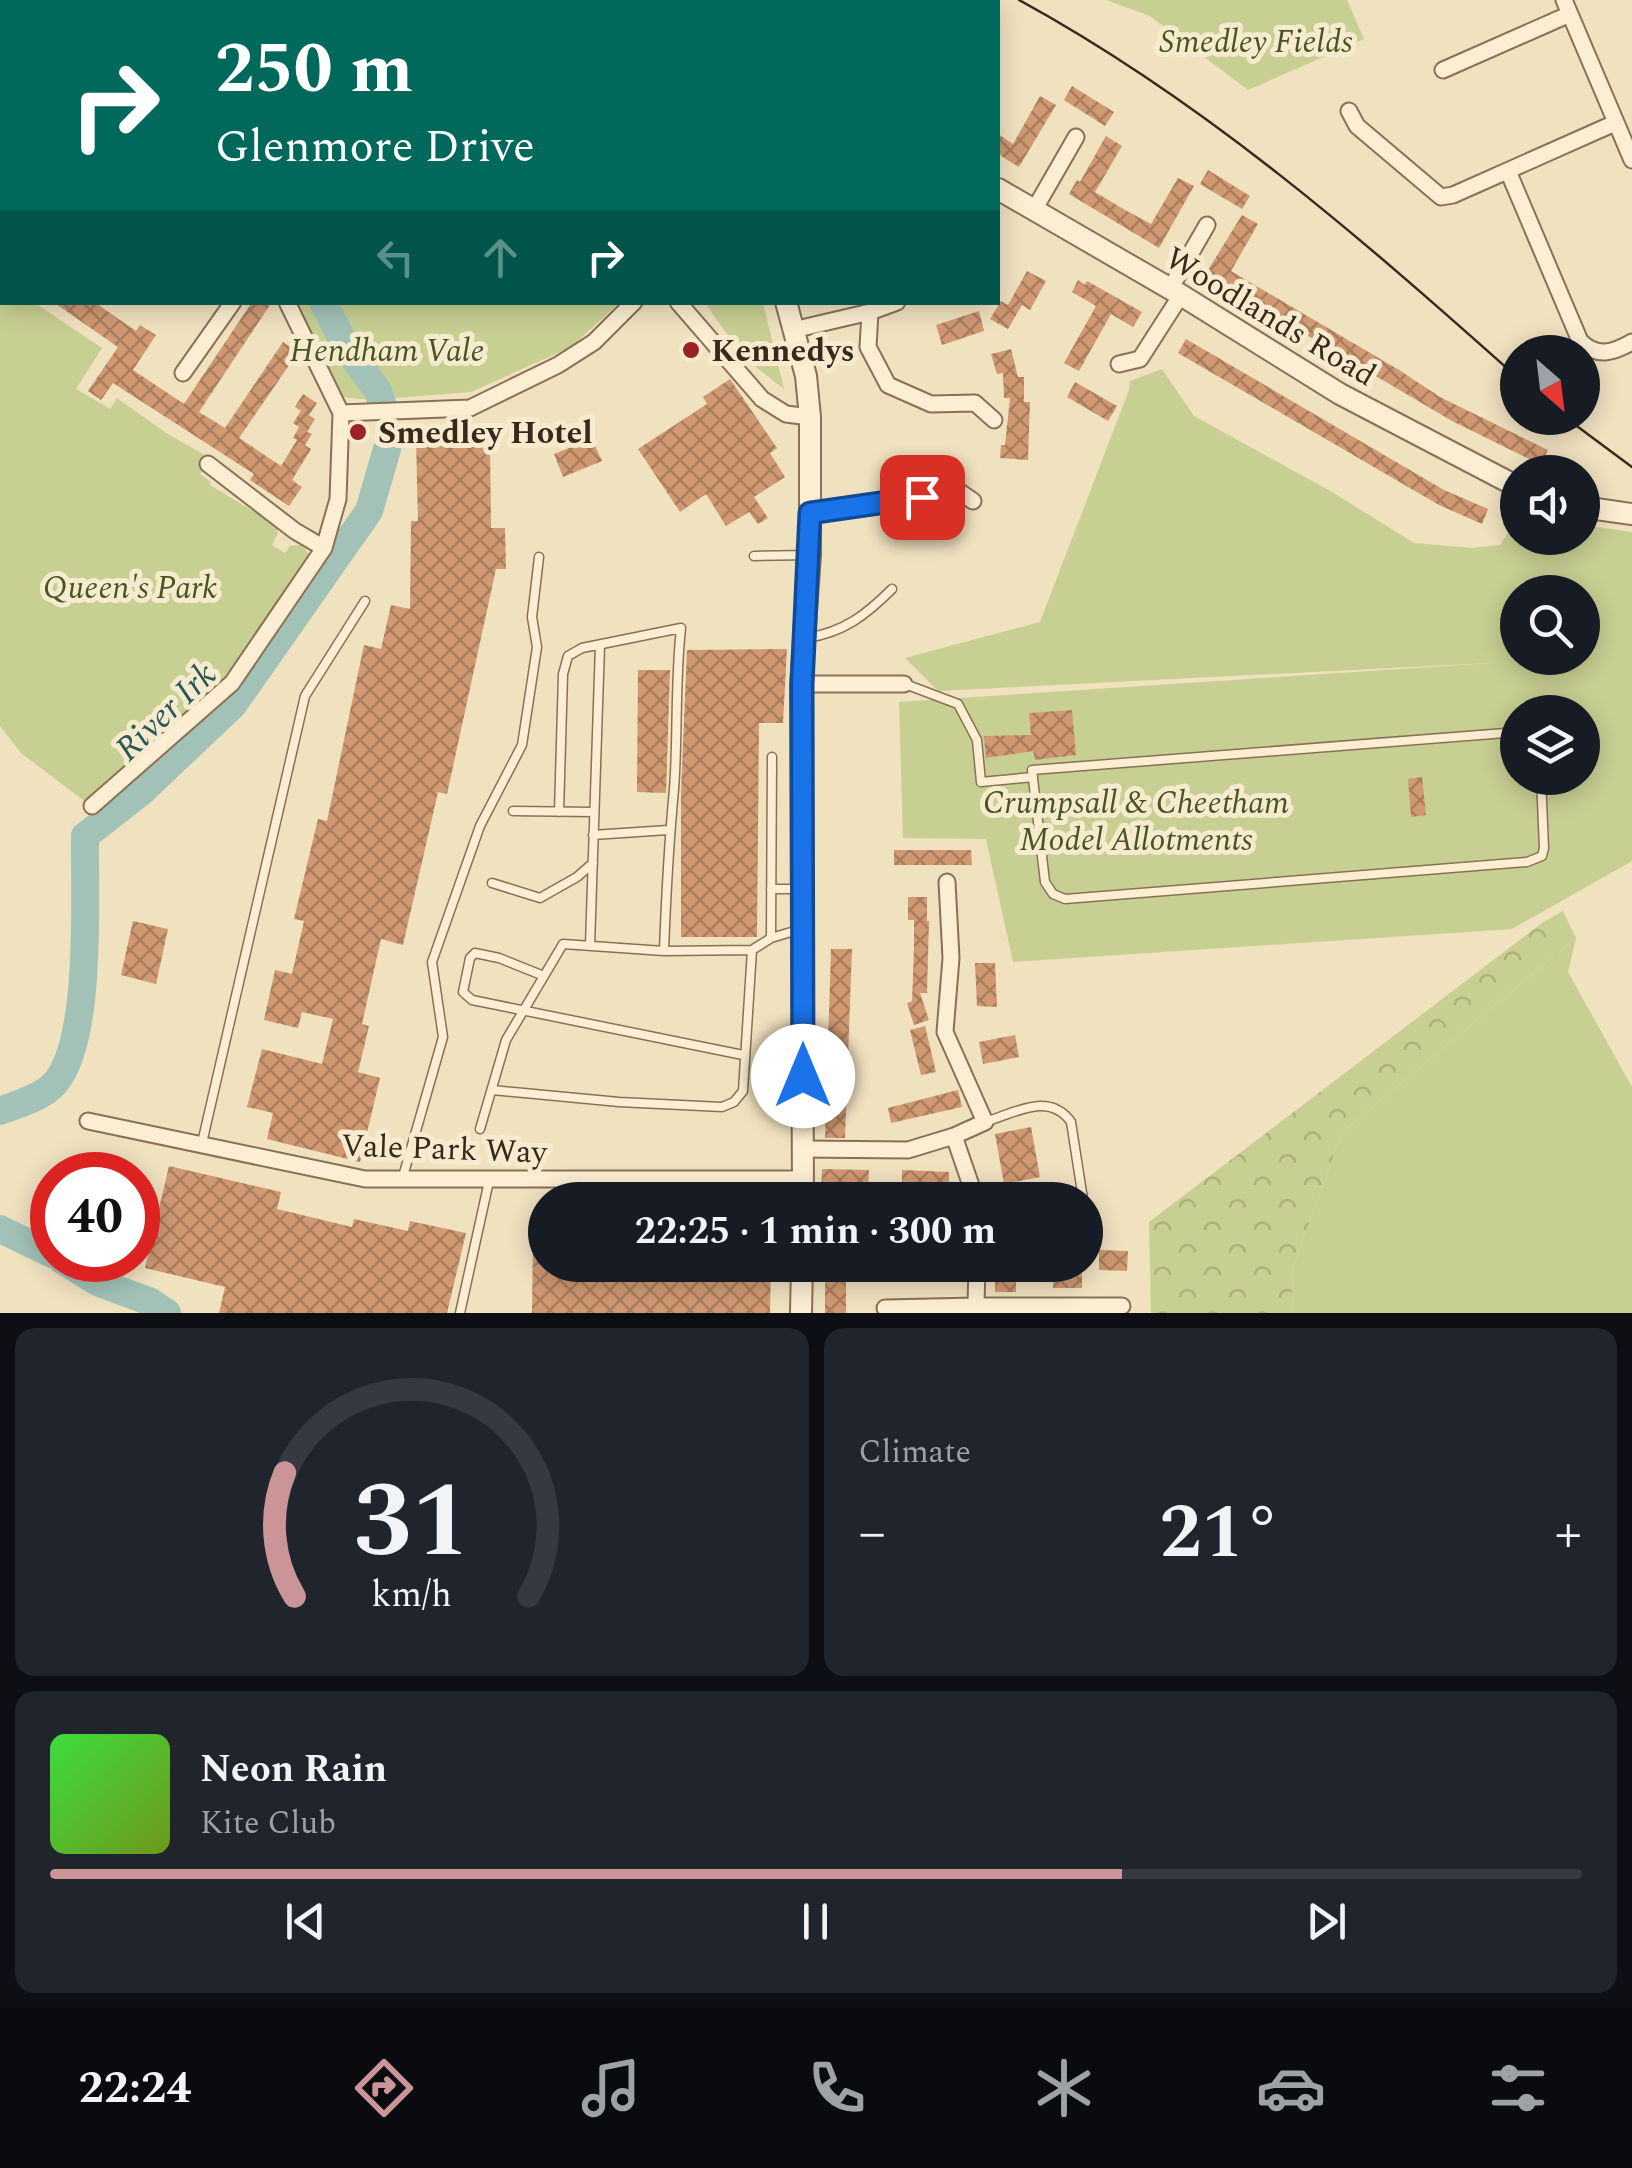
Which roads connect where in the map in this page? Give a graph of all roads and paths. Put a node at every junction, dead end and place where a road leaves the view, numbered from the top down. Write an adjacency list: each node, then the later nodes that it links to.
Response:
1 (1568, 7): 2 (street); 4 (street)
2 (1443, 70)
3 (1349, 111): 7 (street)
4 (1615, 123): 6 (street); 7 (street)
5 (1076, 137): 9 (street)
6 (1632, 160)
7 (1508, 171): 20 (street)
8 (1000, 189): 9 (street, Woodlands Road)
9 (1034, 210): 11 (street, Woodlands Road)
10 (1207, 225): 11 (street)
11 (1175, 292): 21 (street); 29 (street, Woodlands Road)
12 (231, 305): 22 (street)
13 (288, 305): 25 (street)
14 (631, 305): 25 (street)
15 (681, 305): 26 (street)
16 (787, 305): 19 (street)
17 (889, 305): 18 (street)
18 (870, 312): 19 (street); 24 (street)
19 (793, 330): 26 (street)
20 (1632, 342)
21 (1119, 364)
22 (184, 373)
23 (981, 385): 24 (street)
24 (976, 402): 27 (street)
25 (340, 412): 34 (street)
26 (810, 417): 32 (street)
27 (994, 420)
28 (208, 464): 34 (street)
29 (1500, 478)
30 (974, 501): 32 (street)
31 (1600, 510): 33 (street)
32 (810, 513): 35 (street)
33 (1632, 514)
34 (324, 548): 48 (street)
35 (810, 555): 36 (lane); 40 (street)
36 (754, 556)
37 (538, 557): 74 (lane)
38 (892, 589): 40 (lane)
39 (365, 601): 72 (lane)
40 (804, 638): 42 (street)
41 (600, 645): 50 (lane); 51 (lane); 52 (lane)
42 (802, 684): 43 (street); 57 (street)
43 (904, 684): 46 (lane)
44 (1500, 733): 46 (lane)
45 (772, 757): 58 (lane)
46 (1033, 778): 47 (lane)
47 (1541, 795)
48 (92, 806)
49 (513, 811): 50 (lane)
50 (559, 812): 51 (lane)
51 (594, 812): 53 (lane)
52 (668, 830): 53 (lane); 62 (lane)
53 (593, 835): 54 (lane)
54 (593, 863): 56 (lane); 61 (lane)
55 (947, 882): 69 (street)
56 (492, 884)
57 (802, 888): 58 (lane); 59 (street)
58 (771, 889): 60 (lane)
59 (802, 929): 60 (lane); 73 (street)
60 (771, 938): 63 (lane)
61 (590, 945): 62 (lane); 64 (lane)
62 (664, 950): 63 (lane)
63 (752, 950): 66 (lane)
64 (544, 976): 65 (lane); 65 (lane)
65 (524, 1012): 66 (lane); 67 (lane)
66 (743, 1055): 67 (lane)
67 (492, 1090): 70 (lane)
68 (88, 1121): 72 (street, Vale Park Way)
69 (985, 1122): 71 (street); 79 (lane)
70 (480, 1129)
71 (954, 1136): 73 (street); 78 (street)
72 (201, 1147): 74 (street, Vale Park Way)
73 (804, 1149): 77 (street)
74 (402, 1180): 75 (street, Vale Park Way)
75 (490, 1181): 76 (street, Vale Park Way); 86 (lane)
76 (529, 1182)
77 (803, 1182)
78 (970, 1182)
79 (1080, 1182)
80 (802, 1282): 87 (street)
81 (977, 1282): 83 (street)
82 (1122, 1288): 85 (street)
83 (976, 1306): 84 (street); 85 (street)
84 (886, 1308)
85 (1122, 1309)
86 (460, 1313)
87 (801, 1313)

